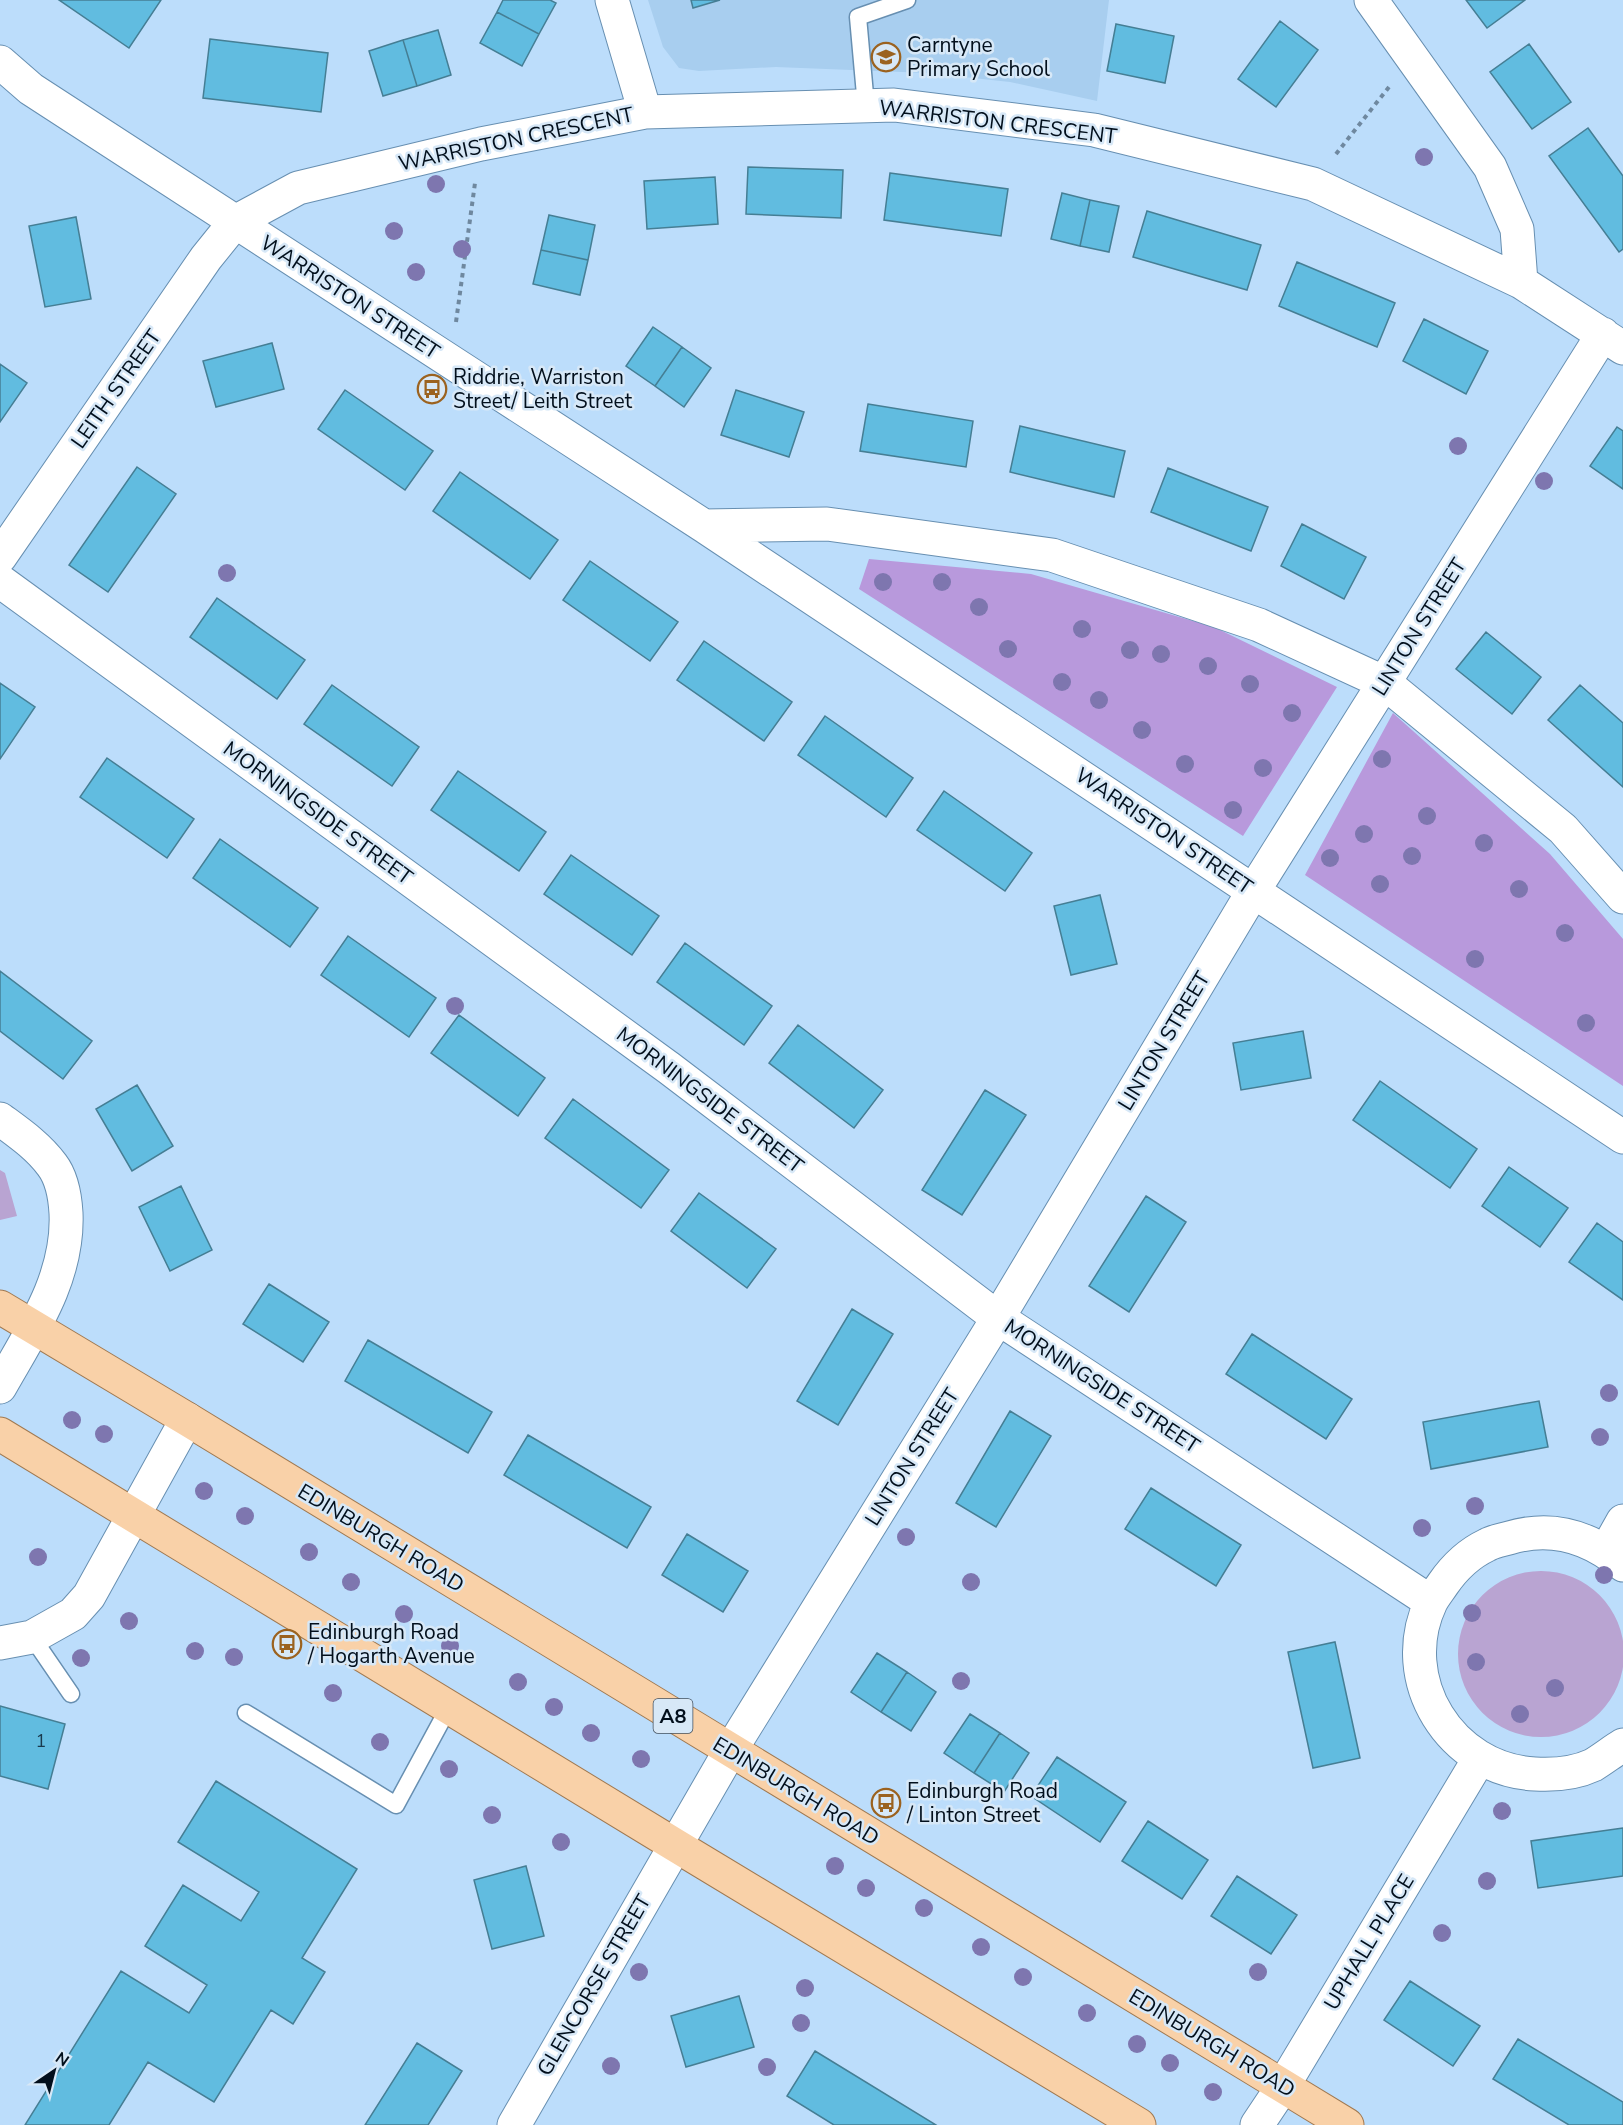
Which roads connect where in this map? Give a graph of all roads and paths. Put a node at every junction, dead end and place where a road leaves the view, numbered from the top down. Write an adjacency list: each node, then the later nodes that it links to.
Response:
1 (612, 0): 7 (street)
2 (907, 0): 6 (lane)
3 (1371, 0): 4 (street)
4 (1412, 58): 9 (path); 11 (street)
5 (0, 62): 10 (street, WARRISTON STREET)
6 (866, 106): 7 (street, WARRISTON CRESCENT); 9 (street, WARRISTON CRESCENT)
7 (645, 112): 8 (street, WARRISTON CRESCENT)
8 (481, 144): 10 (street, WARRISTON CRESCENT); 13 (path)
9 (1312, 184): 11 (street, WARRISTON CRESCENT)
10 (235, 222): 13 (street, WARRISTON STREET); 15 (street, LEITH STREET)
11 (1521, 282): 12 (street, WARRISTON CRESCENT)
12 (1613, 341): 17 (street, LINTON STREET)
13 (451, 362): 14 (street, WARRISTON STREET)
14 (704, 526): 17 (street); 18 (street, WARRISTON STREET)
15 (0, 557)
16 (0, 581): 23 (street, MORNINGSIDE STREET)
17 (1384, 683): 18 (street, LINTON STREET); 19 (street)
18 (1254, 891): 21 (street, WARRISTON STREET); 23 (street, LINTON STREET)
19 (1623, 897)
20 (0, 1119): 24 (street)
21 (1623, 1137)
22 (0, 1307): 24 (main road, EDINBURGH ROAD / A8)
23 (998, 1318): 31 (street, MORNINGSIDE STREET); 38 (street, LINTON STREET)
24 (34, 1327): 25 (street); 26 (main road, EDINBURGH ROAD / A8)
25 (0, 1387)
26 (187, 1419): 28 (street); 38 (main road, EDINBURGH ROAD / A8)
27 (0, 1434): 28 (main road)
28 (134, 1516): 32 (street); 35 (main road)
29 (1623, 1521): 30 (street)
30 (1614, 1558): 31 (street)
31 (1431, 1602): 39 (street)
32 (32, 1637): 33 (street); 34 (lane)
33 (0, 1643)
34 (71, 1694)
35 (449, 1707): 36 (lane); 40 (main road)
36 (246, 1713)
37 (1623, 1744): 39 (street)
38 (730, 1751): 40 (street, LINTON STREET); 41 (main road, EDINBURGH ROAD / A8)
39 (1479, 1759): 41 (street, UPHALL PLACE)
40 (675, 1845): 42 (street, GLENCORSE STREET); 43 (main road)
41 (1283, 2086): 44 (street, UPHALL PLACE); 45 (main road, EDINBURGH ROAD / A8)
42 (514, 2125)
43 (1139, 2125)
44 (1257, 2125)
45 (1347, 2125)

